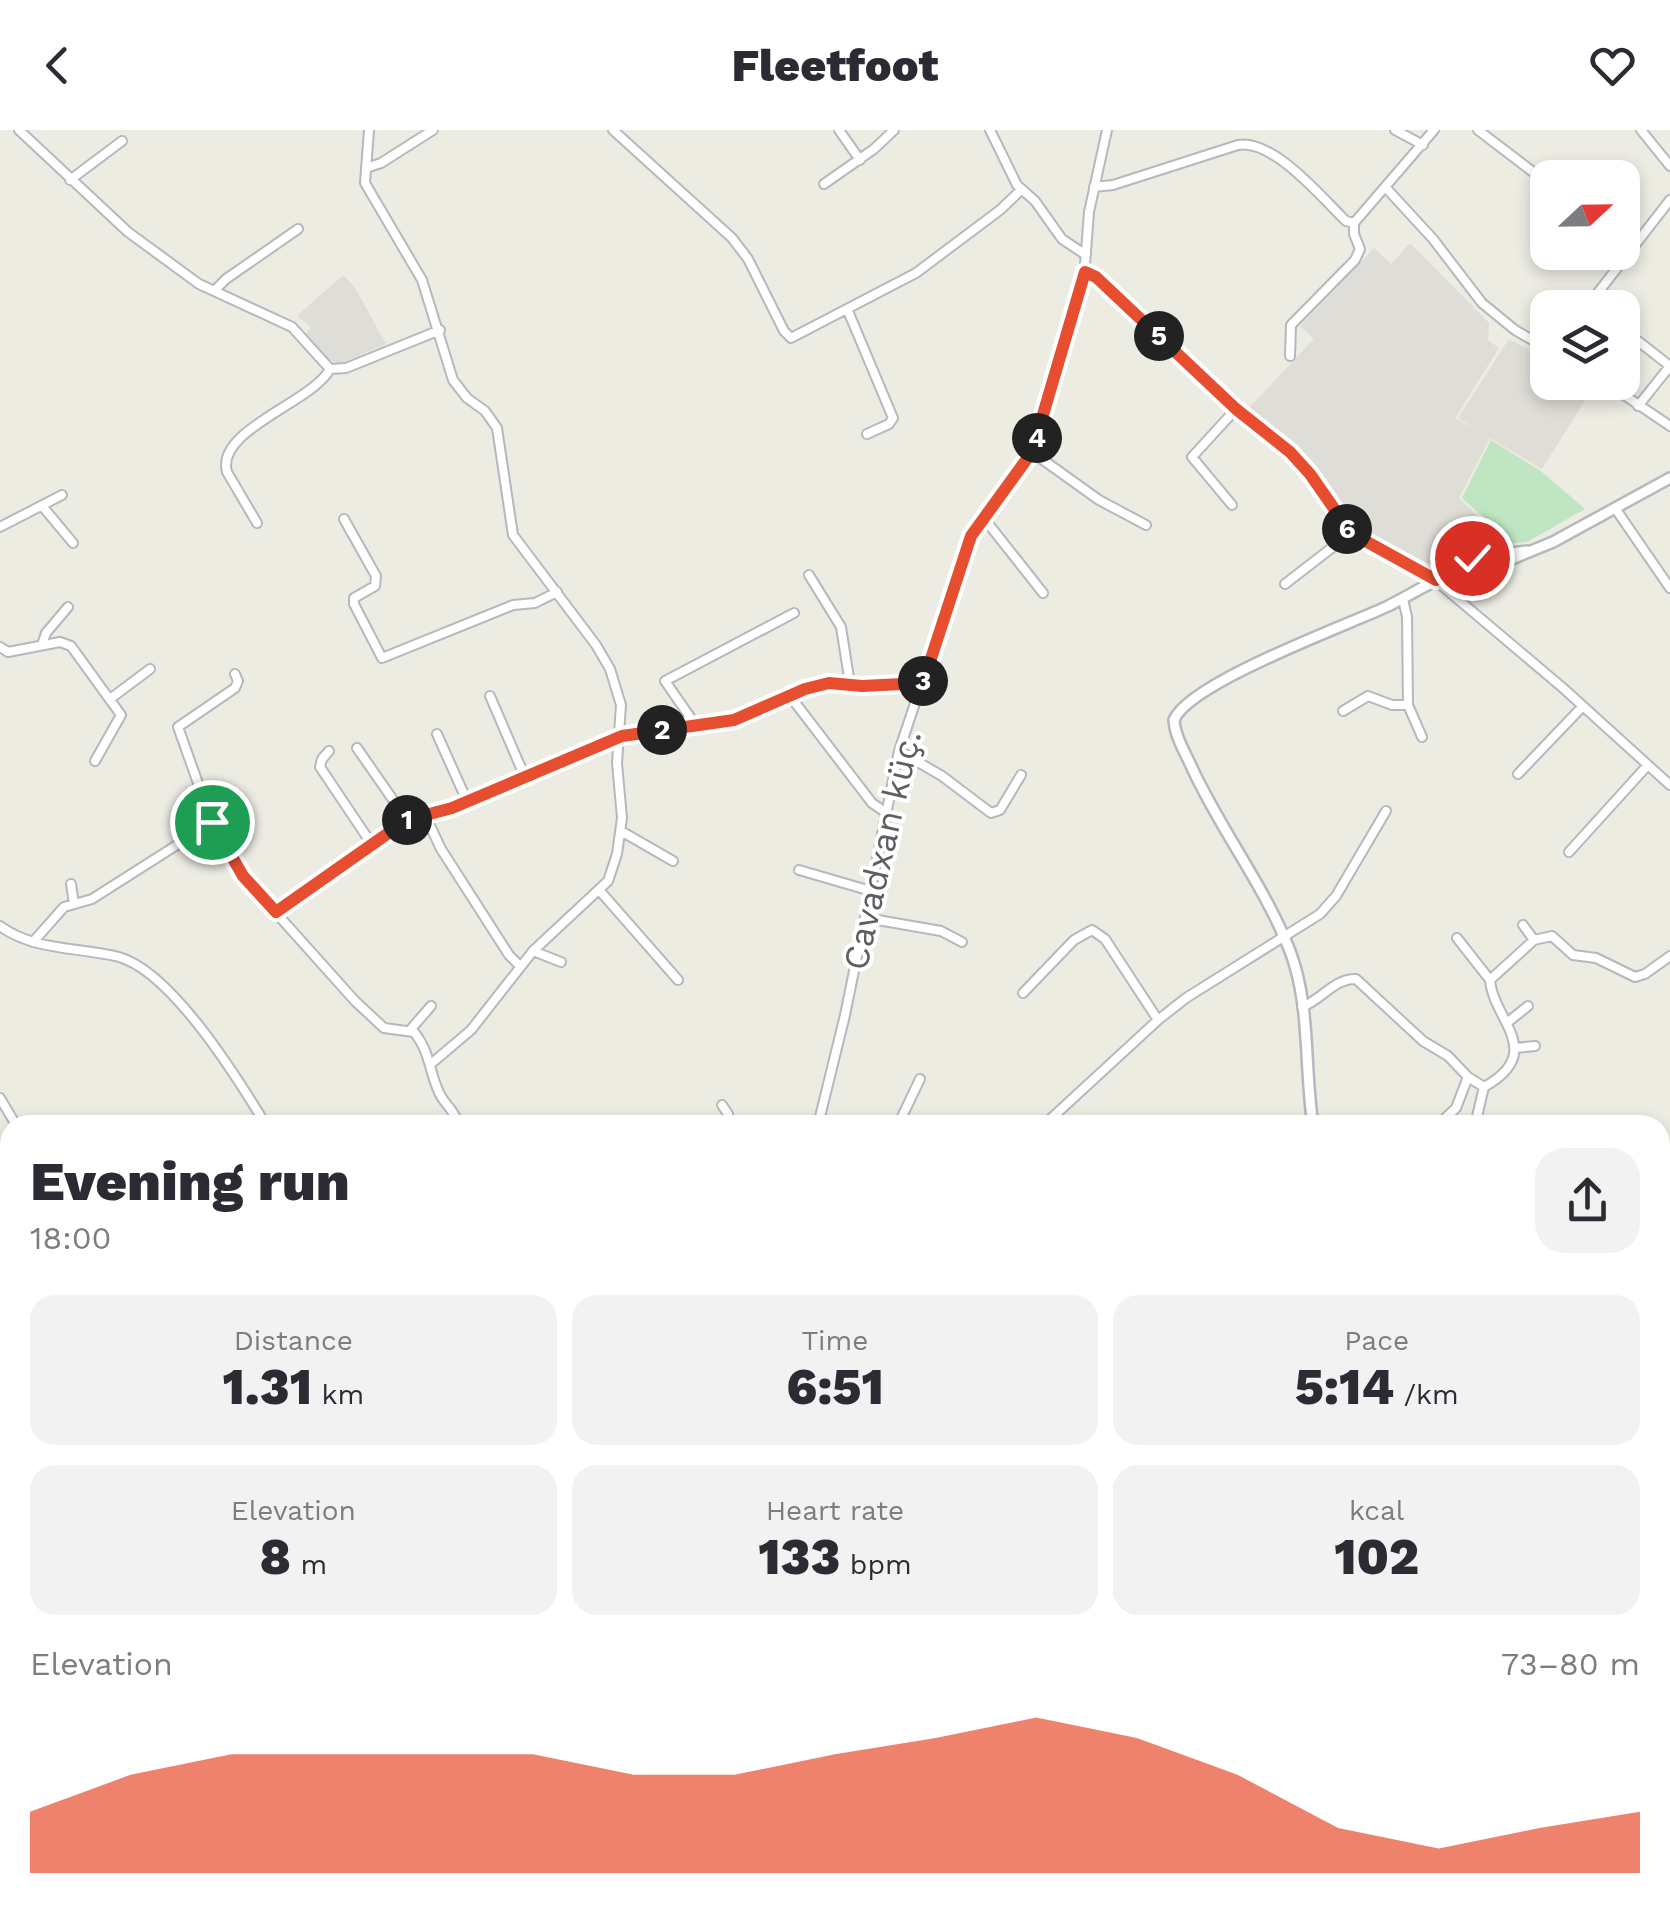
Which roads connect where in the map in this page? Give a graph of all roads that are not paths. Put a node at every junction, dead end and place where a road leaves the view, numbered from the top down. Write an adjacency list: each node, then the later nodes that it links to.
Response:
1 (19, 130): 19 (street)
2 (368, 130): 17 (street)
3 (434, 130): 17 (street)
4 (613, 130): 31 (street)
5 (840, 130): 15 (street)
6 (894, 130): 15 (street)
7 (990, 130): 23 (street)
8 (1107, 130): 21 (street, Cavadxan küç.)
9 (1395, 130): 14 (street)
10 (1434, 130): 14 (street)
11 (1478, 130): 18 (street)
12 (1641, 130): 16 (street)
13 (122, 142): 19 (street)
14 (1423, 145): 22 (street)
15 (860, 160): 20 (street)
16 (1670, 166)
17 (366, 168): 32 (street)
18 (1530, 170)
19 (70, 180): 30 (street)
20 (824, 184)
21 (1094, 186): 25 (street); 27 (street, Cavadxan küç.)
22 (1386, 189): 25 (street); 33 (street)
23 (1021, 190): 27 (street); 31 (street)
24 (1670, 200): 29 (street)
25 (1354, 223): 35 (street)
26 (298, 230): 30 (street)
27 (1086, 255): 28 (street, Cavadxan küç.)
28 (1085, 272): 39 (street); 42 (street, Cavadxan küç.)
29 (1600, 290)
30 (214, 292): 36 (street)
31 (848, 310): 41 (street)
32 (440, 330): 36 (street); 62 (street)
33 (1530, 338)
34 (1640, 342): 38 (street)
35 (1290, 356)
36 (330, 369): 50 (street)
37 (1630, 400): 38 (street)
38 (1638, 406): 40 (street)
39 (1236, 409): 45 (street); 53 (street)
40 (1670, 426)
41 (867, 434)
42 (1032, 452): 48 (street, Cavadxan küç.); 51 (street)
43 (1670, 478): 47 (street)
44 (62, 495): 46 (street)
45 (1232, 506)
46 (43, 507): 52 (street); 54 (street)
47 (1615, 508): 55 (street); 61 (street)
48 (983, 518): 63 (street); 72 (street, Cavadxan küç.)
49 (344, 519): 62 (street)
50 (257, 524)
51 (1146, 524)
52 (0, 527)
53 (1351, 533): 59 (street); 60 (street)
54 (73, 543)
55 (1534, 550): 56 (street); 57 (street)
56 (1472, 558): 57 (street); 59 (street)
57 (1477, 573): 59 (street); 66 (street)
58 (809, 575): 73 (street)
59 (1439, 579): 64 (street); 66 (street)
60 (1285, 584)
61 (1670, 588)
62 (556, 592): 82 (street)
63 (1043, 593)
64 (1403, 599): 77 (street); 112 (street)
65 (68, 607): 68 (street)
66 (1466, 608): 78 (street)
67 (794, 613): 80 (street)
68 (42, 645): 69 (street); 76 (street)
69 (0, 647)
70 (150, 670): 76 (street)
71 (235, 674): 98 (street)
72 (923, 683): 73 (street); 86 (street, Cavadxan küç.)
73 (850, 684): 75 (street)
74 (490, 696): 89 (street)
75 (790, 696): 80 (street); 95 (street)
76 (110, 699): 87 (street)
77 (1408, 704): 79 (street); 83 (street)
78 (1582, 706): 88 (street); 90 (street)
79 (1343, 711)
80 (692, 726): 82 (street)
81 (437, 734): 93 (street)
82 (622, 736): 89 (street); 99 (street)
83 (1422, 737)
84 (357, 748): 97 (street)
85 (329, 751): 100 (street)
86 (899, 751): 91 (street); 95 (street, Cavadxan küç.)
87 (95, 761)
88 (1647, 766): 92 (street); 101 (street)
89 (524, 774): 93 (street)
90 (1518, 774)
91 (1021, 775)
92 (1670, 786)
93 (467, 801): 96 (street)
94 (1386, 811): 112 (street)
95 (885, 812): 106 (street, Cavadxan küç.)
96 (426, 817): 97 (street); 120 (street)
97 (407, 820): 100 (street)
98 (212, 822): 107 (street); 108 (street)
99 (621, 831): 102 (street); 105 (street)
100 (373, 846): 108 (street)
101 (1569, 852)
102 (673, 861)
103 (799, 870): 106 (street)
104 (71, 884): 107 (street)
105 (600, 891): 117 (street); 121 (street)
106 (871, 891): 109 (street, Cavadxan küç.)
107 (74, 904): 115 (street)
108 (276, 912): 129 (street)
109 (866, 918): 116 (street); 140 (street, Cavadxan küç.)
110 (1523, 925): 114 (street)
111 (0, 926): 115 (street)
112 (1284, 937): 126 (street); 127 (street)
113 (1457, 938): 122 (street)
114 (1534, 940): 118 (street); 122 (street)
115 (33, 942): 137 (street)
116 (962, 942)
117 (533, 951): 119 (street); 120 (street)
118 (1670, 956)
119 (560, 962)
120 (520, 966): 132 (street)
121 (678, 980)
122 (1490, 980): 128 (street)
123 (1023, 993): 127 (street)
124 (431, 1006): 129 (street)
125 (1528, 1006): 128 (street)
126 (1302, 1007): 133 (street); 143 (street)
127 (1158, 1020): 142 (street)
128 (1508, 1022): 131 (street)
129 (411, 1030): 132 (street)
130 (1535, 1046): 131 (street)
131 (1514, 1048): 135 (street)
132 (432, 1063): 138 (street)
133 (1468, 1077): 135 (street); 144 (street)
134 (920, 1079): 141 (street)
135 (1484, 1086): 145 (street)
136 (722, 1105): 139 (street)
137 (259, 1115)
138 (453, 1115)
139 (727, 1115)
140 (820, 1115)
141 (903, 1115)
142 (1055, 1115)
143 (1312, 1115)
144 (1449, 1115)
145 (1477, 1115)

